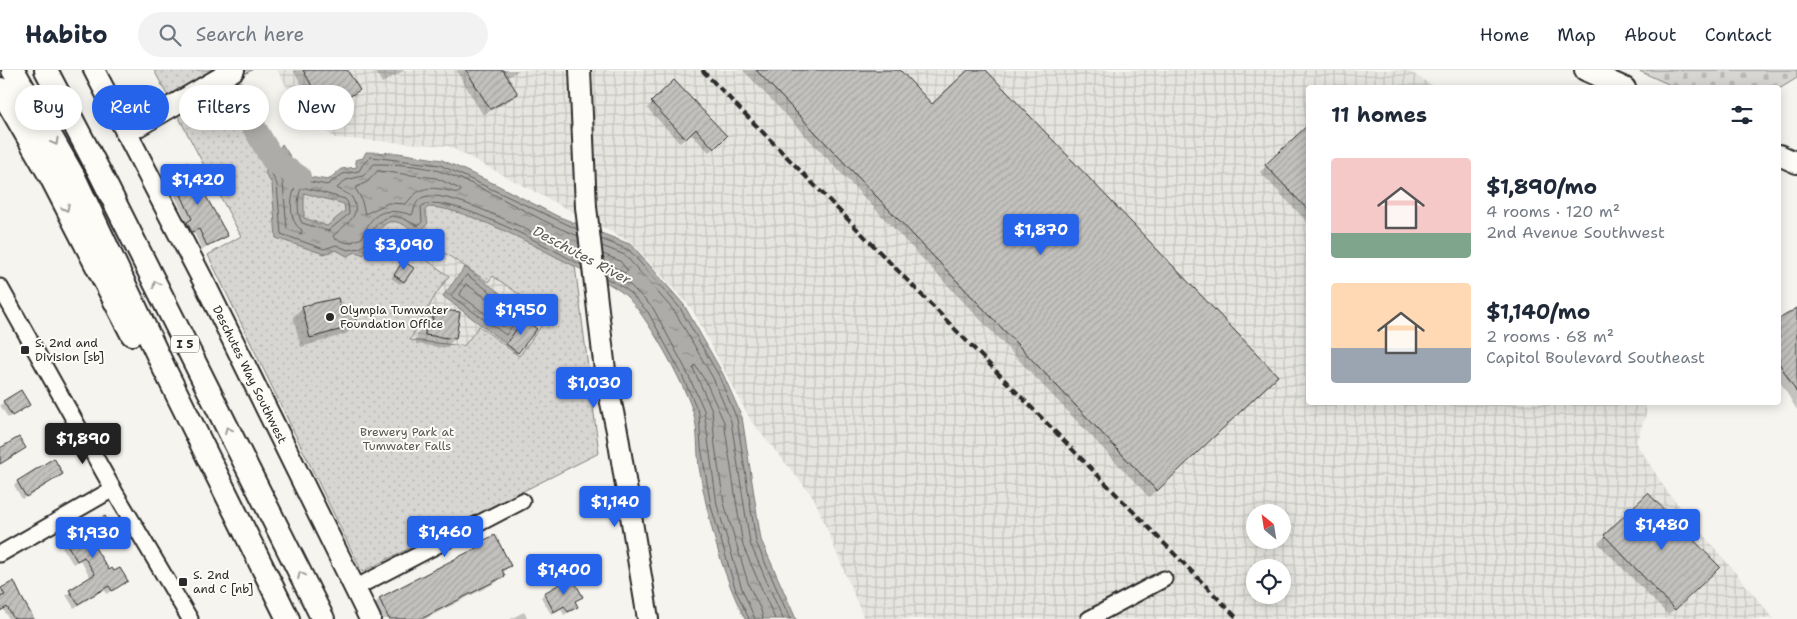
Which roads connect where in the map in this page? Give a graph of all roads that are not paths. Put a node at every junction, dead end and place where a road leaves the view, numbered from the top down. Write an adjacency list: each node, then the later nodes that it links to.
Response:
1 (13, 70): 20 (highway, I 5, one-way to 20)
2 (46, 70): 21 (highway, I 5, one-way to 2)
3 (94, 70): 9 (main road, Deschutes Way Southwest)
4 (234, 70): 9 (main road)
5 (580, 70): 23 (main road)
6 (1585, 70): 7 (main road)
7 (1618, 85)
8 (0, 89): 19 (highway, one-way to 19)
9 (126, 133): 17 (main road, Deschutes Way Southwest)
10 (1781, 156): 11 (main road)
11 (1797, 163)
12 (2, 293): 13 (street)
13 (113, 489): 15 (street); 18 (street)
14 (522, 502): 17 (street)
15 (0, 554)
16 (1164, 579): 24 (street)
17 (355, 588): 22 (main road, Deschutes Way Southwest)
18 (190, 619)
19 (279, 619)
20 (288, 619)
21 (322, 619)
22 (370, 619)
23 (648, 619)
24 (1089, 619)

